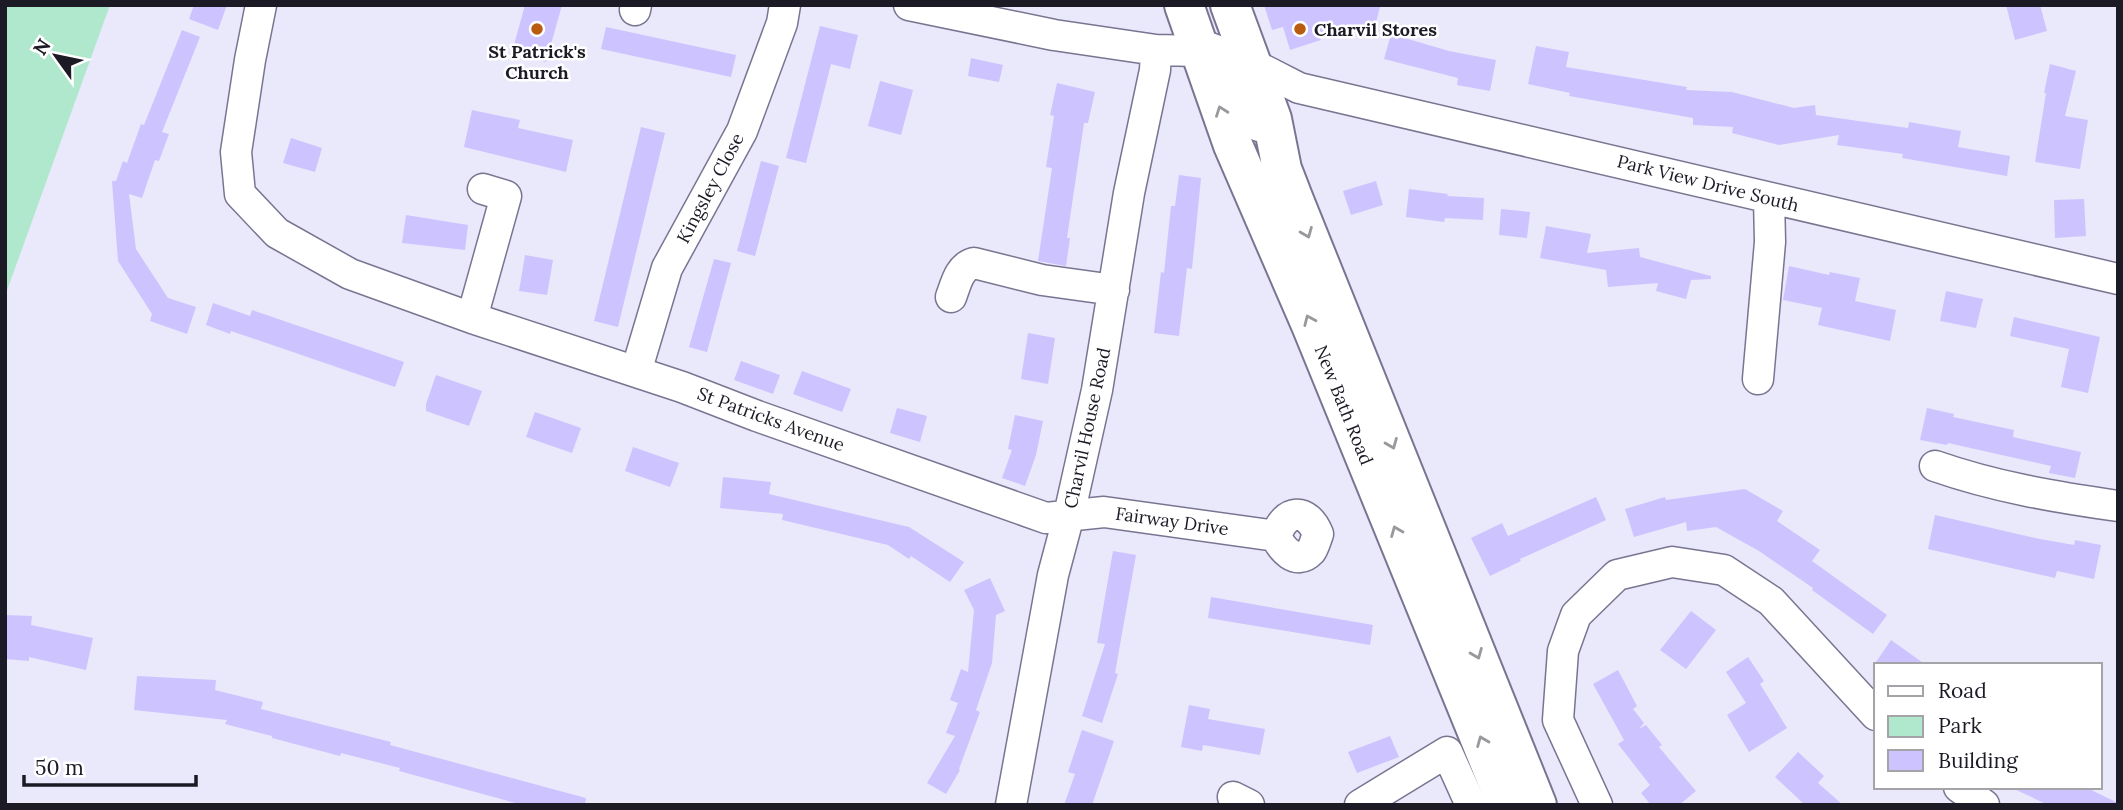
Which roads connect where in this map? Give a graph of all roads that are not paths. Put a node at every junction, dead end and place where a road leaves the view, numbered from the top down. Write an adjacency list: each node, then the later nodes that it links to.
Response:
1 (261, 5): 17 (street, St Patricks Avenue)
2 (785, 5): 18 (street, Kingsley Close)
3 (909, 5): 6 (street, Park View Drive South)
4 (1184, 5): 7 (main road, New Bath Road)
5 (1230, 5): 8 (main road, New Bath Road)
6 (1156, 50): 7 (street, Park View Drive South); 15 (street, Charvil House Road)
7 (1199, 51): 8 (street, Park View Drive South); 11 (street); 28 (main road, New Bath Road, one-way to 7)
8 (1250, 63): 9 (street, Park View Drive South); 10 (main road, New Bath Road)
9 (1299, 88): 10 (street); 13 (street, Park View Drive South)
10 (1272, 119): 11 (main road, New Bath Road)
11 (1282, 169): 29 (main road, New Bath Road, one-way to 29)
12 (506, 196): 17 (street)
13 (1769, 198): 14 (street, Park View Drive South); 19 (street)
14 (2118, 279)
15 (1114, 290): 16 (street); 22 (street, Charvil House Road)
16 (951, 297)
17 (472, 318): 18 (street, St Patricks Avenue)
18 (636, 372): 22 (street, St Patricks Avenue)
19 (1758, 379)
20 (1936, 466): 21 (street)
21 (2118, 506)
22 (1069, 515): 23 (street, Fairway Drive); 25 (street, Charvil House Road)
23 (1276, 536)
24 (1874, 713): 30 (street)
25 (1012, 805)
26 (1360, 805): 27 (street)
27 (1471, 805)
28 (1507, 805)
29 (1538, 805)
30 (1597, 805)

